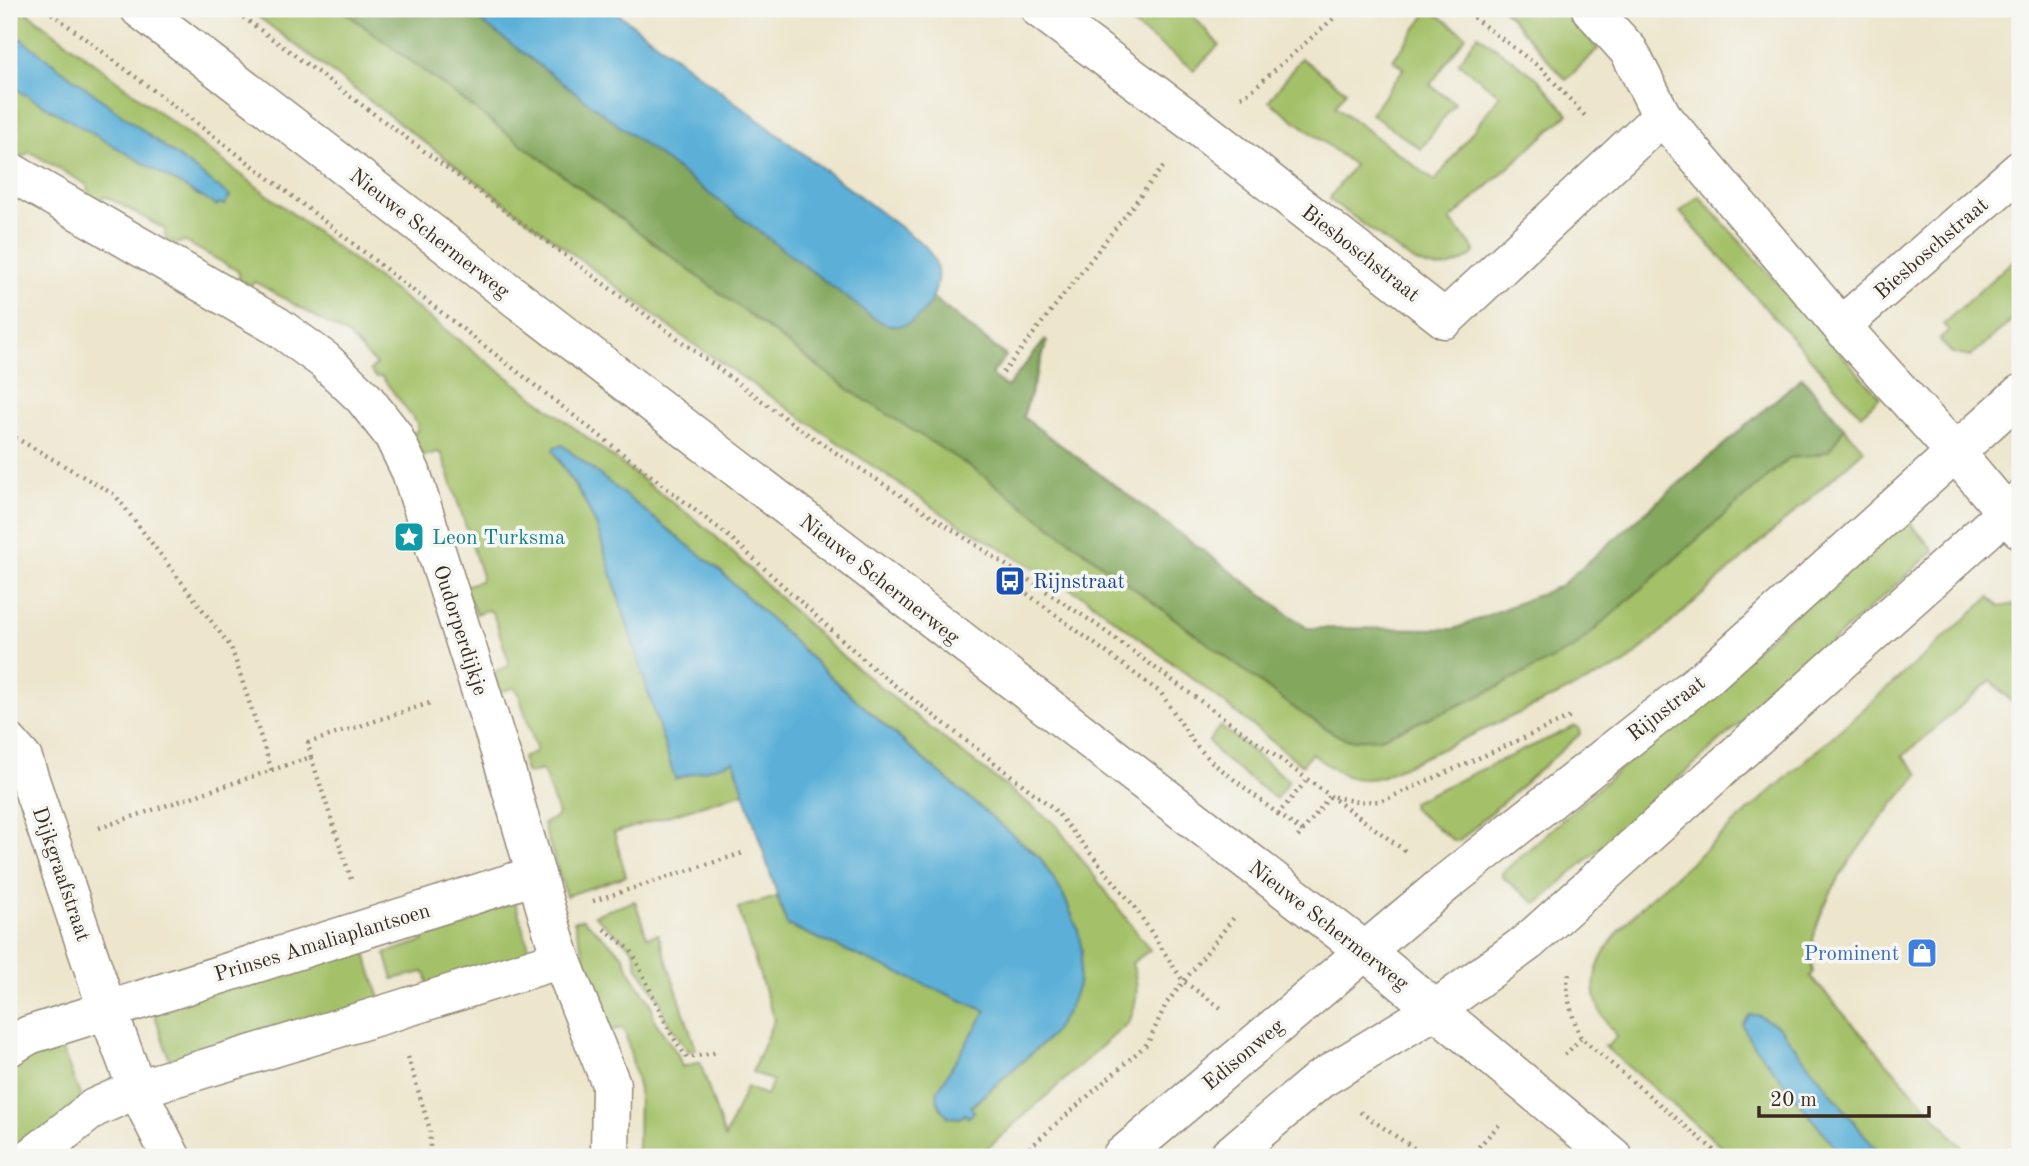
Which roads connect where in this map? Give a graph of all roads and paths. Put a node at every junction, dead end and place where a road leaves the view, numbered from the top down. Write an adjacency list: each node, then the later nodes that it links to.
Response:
1 (46, 9): 37 (path)
2 (139, 9): 35 (street, Nieuwe Schermerweg)
3 (232, 9): 25 (path)
4 (1040, 9): 9 (street, Biesboschstraat)
5 (1344, 9): 9 (path)
6 (1462, 9): 10 (path)
7 (1591, 9): 8 (street)
8 (1662, 116): 10 (street, Biesboschstraat); 13 (street)
9 (1195, 124): 10 (street, Biesboschstraat); 14 (path)
10 (1621, 155)
11 (2020, 170): 13 (street, Biesboschstraat)
12 (9, 171): 20 (street, Oudorperdijkje)
13 (1842, 326): 17 (street)
14 (1003, 373)
15 (2020, 394): 17 (street, Rijnstraat)
16 (9, 434): 24 (path)
17 (1955, 452): 18 (street); 31 (street, Rijnstraat)
18 (2015, 514): 34 (street)
19 (1010, 581): 27 (path)
20 (480, 687): 23 (path); 30 (street, Oudorperdijkje)
21 (1585, 713): 26 (path)
22 (9, 743): 38 (street, Dijkgraafstraat)
23 (311, 757)
24 (272, 771)
25 (1307, 780): 26 (path); 27 (path)
26 (1330, 796): 31 (path)
27 (1278, 814): 28 (path)
28 (1303, 831)
29 (746, 852): 32 (path)
30 (536, 875): 36 (street, Oudorperdijkje); 38 (street, Prinses Amaliaplantsoen)
31 (1447, 881): 35 (street, Rijnstraat)
32 (589, 902)
33 (595, 921): 42 (path)
34 (1528, 942): 39 (street); 53 (path)
35 (1364, 951): 39 (street, Nieuwe Schermerweg); 40 (street, Edisonweg)
36 (561, 959): 44 (street); 47 (street, Oudorperdijkje)
37 (1183, 981): 40 (path); 48 (path)
38 (107, 1009): 41 (street, Prinses Amaliaplantsoen); 44 (street)
39 (1436, 1009): 43 (street); 52 (street, Nieuwe Schermerweg)
40 (1261, 1038): 49 (street, Edisonweg)
41 (9, 1047)
42 (718, 1052)
43 (1319, 1080): 50 (street); 51 (path)
44 (137, 1089): 45 (street); 46 (street)
45 (32, 1157)
46 (171, 1157)
47 (610, 1157)
48 (1019, 1157)
49 (1121, 1157)
50 (1228, 1157)
51 (1427, 1157)
52 (1613, 1157)
53 (1723, 1157)

